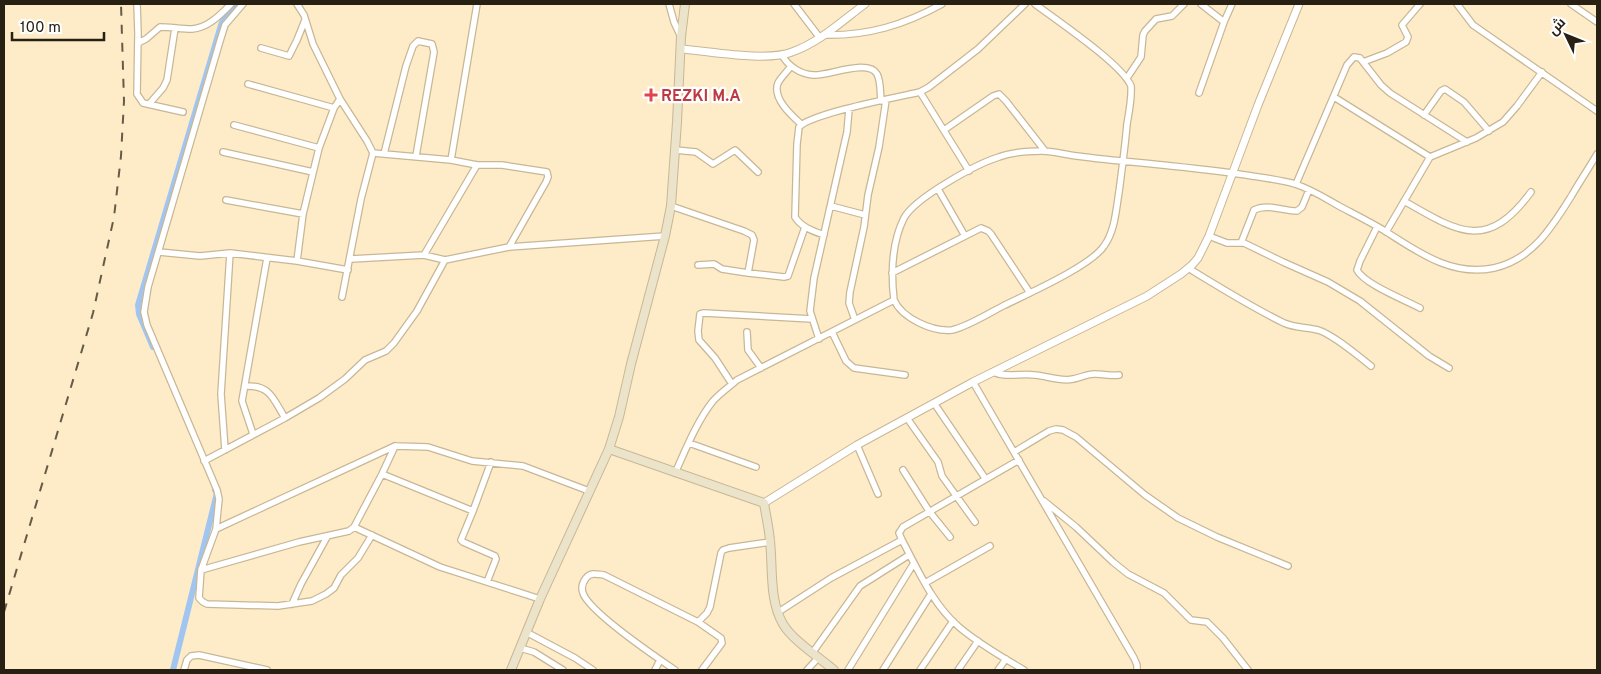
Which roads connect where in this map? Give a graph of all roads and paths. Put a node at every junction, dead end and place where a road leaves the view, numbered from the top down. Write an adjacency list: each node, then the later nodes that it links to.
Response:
1 (137, 4): 26 (street)
2 (231, 4): 23 (street)
3 (243, 4): 86 (street)
4 (298, 4): 20 (street)
5 (478, 4): 60 (street)
6 (669, 4): 25 (street)
7 (685, 4): 25 (main road)
8 (794, 4): 24 (street)
9 (865, 4): 24 (street)
10 (942, 4): 24 (street)
11 (1025, 4): 35 (street)
12 (1035, 4): 33 (street)
13 (1184, 4): 33 (street)
14 (1201, 4): 21 (street)
15 (1232, 4): 21 (street)
16 (1299, 4): 66 (street)
17 (1420, 4): 30 (street)
18 (1457, 4): 32 (street)
19 (1570, 4): 22 (street)
20 (305, 20): 27 (street); 38 (street)
21 (1224, 22): 36 (street)
22 (1597, 22)
23 (175, 28): 26 (street); 40 (street)
24 (822, 37): 29 (street)
25 (681, 38): 28 (main road)
26 (138, 43): 40 (street)
27 (261, 48)
28 (681, 49): 29 (street); 52 (main road)
29 (782, 55): 31 (street)
30 (1363, 62): 37 (street); 45 (street)
31 (791, 66): 39 (street); 46 (street)
32 (1542, 72): 43 (street); 49 (street)
33 (1126, 78): 61 (street)
34 (248, 84): 41 (street)
35 (920, 92): 39 (street); 48 (street)
36 (1200, 93)
37 (1334, 98): 59 (street); 67 (street)
38 (340, 99): 41 (street); 55 (street)
39 (884, 100): 42 (street); 76 (street)
40 (150, 103): 44 (street)
41 (334, 108): 51 (street)
42 (850, 109): 46 (street); 74 (street)
43 (1597, 111)
44 (183, 112)
45 (1424, 115): 49 (street); 50 (street)
46 (802, 124): 77 (street)
47 (234, 125): 51 (street)
48 (944, 130): 53 (street); 63 (street)
49 (1489, 131): 50 (street)
50 (1467, 142): 59 (street)
51 (320, 148): 64 (street)
52 (674, 150): 65 (street); 73 (main road)
53 (1044, 151): 61 (street); 63 (street)
54 (223, 152): 64 (street)
55 (373, 153): 56 (street); 90 (street)
56 (384, 154): 58 (street); 58 (street)
57 (1597, 154): 79 (street)
58 (416, 156): 60 (street)
59 (1430, 157): 72 (street)
60 (451, 160): 62 (street)
61 (1123, 162): 66 (street); 98 (street)
62 (477, 165): 85 (street); 88 (street)
63 (969, 171): 68 (street)
64 (313, 172): 75 (street)
65 (758, 172)
66 (1234, 173): 67 (street); 83 (street)
67 (1296, 184): 69 (street)
68 (938, 189): 82 (street); 97 (street)
69 (1309, 190): 78 (street); 84 (street)
70 (1531, 192): 72 (street)
71 (226, 200): 75 (street)
72 (1404, 201): 79 (street)
73 (671, 206): 81 (main road); 96 (street)
74 (831, 206): 76 (street); 80 (street)
75 (303, 214): 92 (street)
76 (865, 215): 103 (street)
77 (805, 226): 80 (street); 96 (street)
78 (1377, 227): 79 (street); 101 (street)
79 (1386, 232)
80 (824, 235): 102 (street)
81 (665, 236): 85 (street); 123 (main road)
82 (965, 236): 97 (street); 98 (street)
83 (1209, 236): 84 (street); 94 (street)
84 (1241, 243): 109 (street)
85 (509, 247): 91 (street)
86 (159, 252): 87 (street); 127 (street)
87 (230, 253): 89 (street); 124 (street)
88 (424, 255): 90 (street); 91 (street)
89 (267, 258): 92 (street); 115 (street)
90 (351, 259): 95 (street)
91 (445, 260): 117 (street)
92 (297, 261): 95 (street)
93 (698, 264): 96 (street)
94 (1188, 268): 107 (street); 110 (street)
95 (348, 270): 99 (street)
96 (748, 273)
97 (892, 273): 100 (street)
98 (1030, 293): 100 (street)
99 (342, 297)
100 (894, 300): 103 (street)
101 (1420, 308)
102 (812, 319): 106 (street); 114 (street)
103 (855, 320): 105 (street)
104 (747, 332): 108 (street)
105 (832, 332): 106 (street); 111 (street)
106 (819, 339): 108 (street)
107 (1371, 366)
108 (761, 368): 114 (street)
109 (1449, 368)
110 (993, 372): 112 (street); 113 (street)
111 (905, 375)
112 (1119, 375)
113 (973, 382): 116 (street); 125 (street)
114 (732, 384): 120 (street)
115 (245, 386): 117 (street); 119 (street)
116 (934, 403): 118 (street); 133 (street)
117 (285, 418): 119 (street)
118 (907, 418): 121 (street); 136 (street)
119 (253, 434): 124 (street)
120 (689, 443): 129 (street); 131 (street)
121 (857, 445): 135 (street); 138 (street)
122 (395, 446): 128 (street); 132 (street); 143 (street)
123 (609, 448): 131 (main road); 134 (main road)
124 (225, 450): 127 (street)
125 (1014, 452): 126 (street); 152 (street)
126 (1019, 460): 133 (street); 137 (street)
127 (204, 461): 143 (street)
128 (491, 462): 134 (street); 139 (street)
129 (756, 467)
130 (903, 470): 140 (street)
131 (675, 473): 138 (main road)
132 (382, 474): 139 (street); 142 (street)
133 (985, 478): 136 (street)
134 (589, 491): 157 (main road)
135 (878, 494)
136 (956, 496): 140 (street); 141 (street)
137 (1042, 499): 185 (street); 186 (street)
138 (764, 503): 148 (main road)
139 (473, 511): 154 (street)
140 (929, 511): 146 (street); 147 (street)
141 (975, 522)
142 (354, 527): 144 (street); 145 (street)
143 (216, 529): 153 (street)
144 (372, 535): 154 (street); 158 (street)
145 (327, 537): 153 (street); 158 (street)
146 (950, 537)
147 (902, 540): 150 (street); 159 (street)
148 (770, 542): 159 (main road); 160 (street)
149 (990, 546): 155 (street)
150 (909, 555): 151 (street); 165 (street)
151 (914, 563): 155 (street); 179 (street)
152 (1288, 566)
153 (201, 570): 158 (street)
154 (487, 582): 157 (street)
155 (925, 583): 156 (street)
156 (931, 594): 161 (street); 180 (street)
157 (540, 598): 162 (main road)
158 (292, 604)
159 (778, 613): 165 (main road)
160 (698, 622): 167 (street); 176 (street)
161 (954, 622): 163 (street); 181 (street)
162 (526, 632): 164 (main road); 173 (street)
163 (978, 641): 166 (street); 182 (street)
164 (520, 648): 171 (main road); 172 (street)
165 (816, 654): 177 (street); 178 (main road)
166 (1006, 659): 183 (street); 184 (street)
167 (660, 660): 174 (street); 175 (street)
168 (243, 668): 169 (street); 170 (street)
169 (184, 670)
170 (266, 670)
171 (511, 670)
172 (563, 670)
173 (593, 670)
174 (655, 670)
175 (675, 670)
176 (702, 670)
177 (807, 670)
178 (834, 670)
179 (848, 670)
180 (883, 670)
181 (920, 670)
182 (958, 670)
183 (998, 670)
184 (1024, 670)
185 (1137, 670)
186 (1248, 670)

